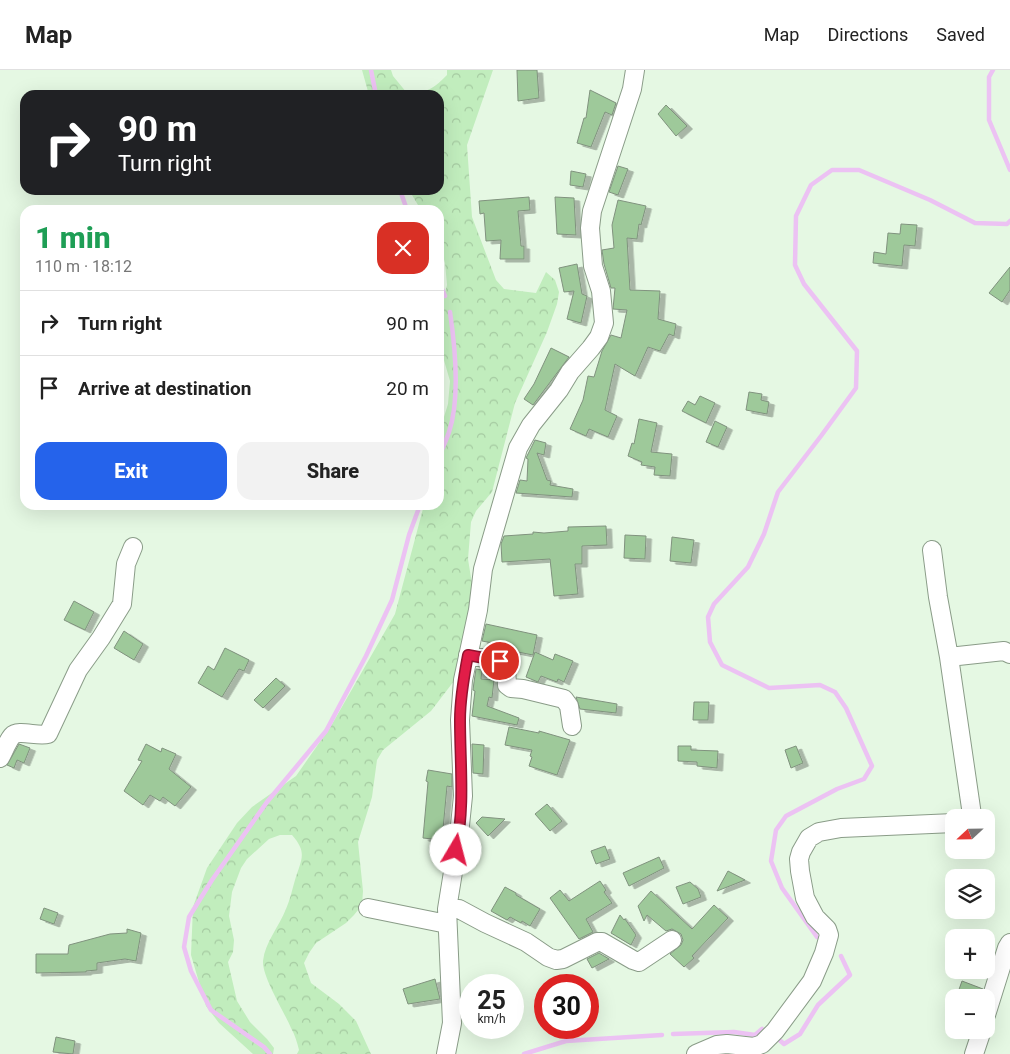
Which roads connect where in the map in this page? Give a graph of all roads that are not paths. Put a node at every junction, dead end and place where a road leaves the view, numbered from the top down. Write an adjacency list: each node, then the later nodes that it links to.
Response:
1 (635, 70): 5 (street)
2 (133, 547): 8 (street)
3 (932, 550): 6 (street)
4 (1010, 654): 6 (street)
5 (468, 655): 7 (street); 12 (street)
6 (949, 657): 9 (street)
7 (572, 726)
8 (0, 758)
9 (971, 809)
10 (945, 823): 18 (street)
11 (368, 908): 12 (street)
12 (447, 917): 13 (street); 17 (street)
13 (672, 940)
14 (1010, 943): 15 (street)
15 (994, 989)
16 (979, 1039): 19 (street)
17 (446, 1054)
18 (696, 1054)
19 (974, 1054)

